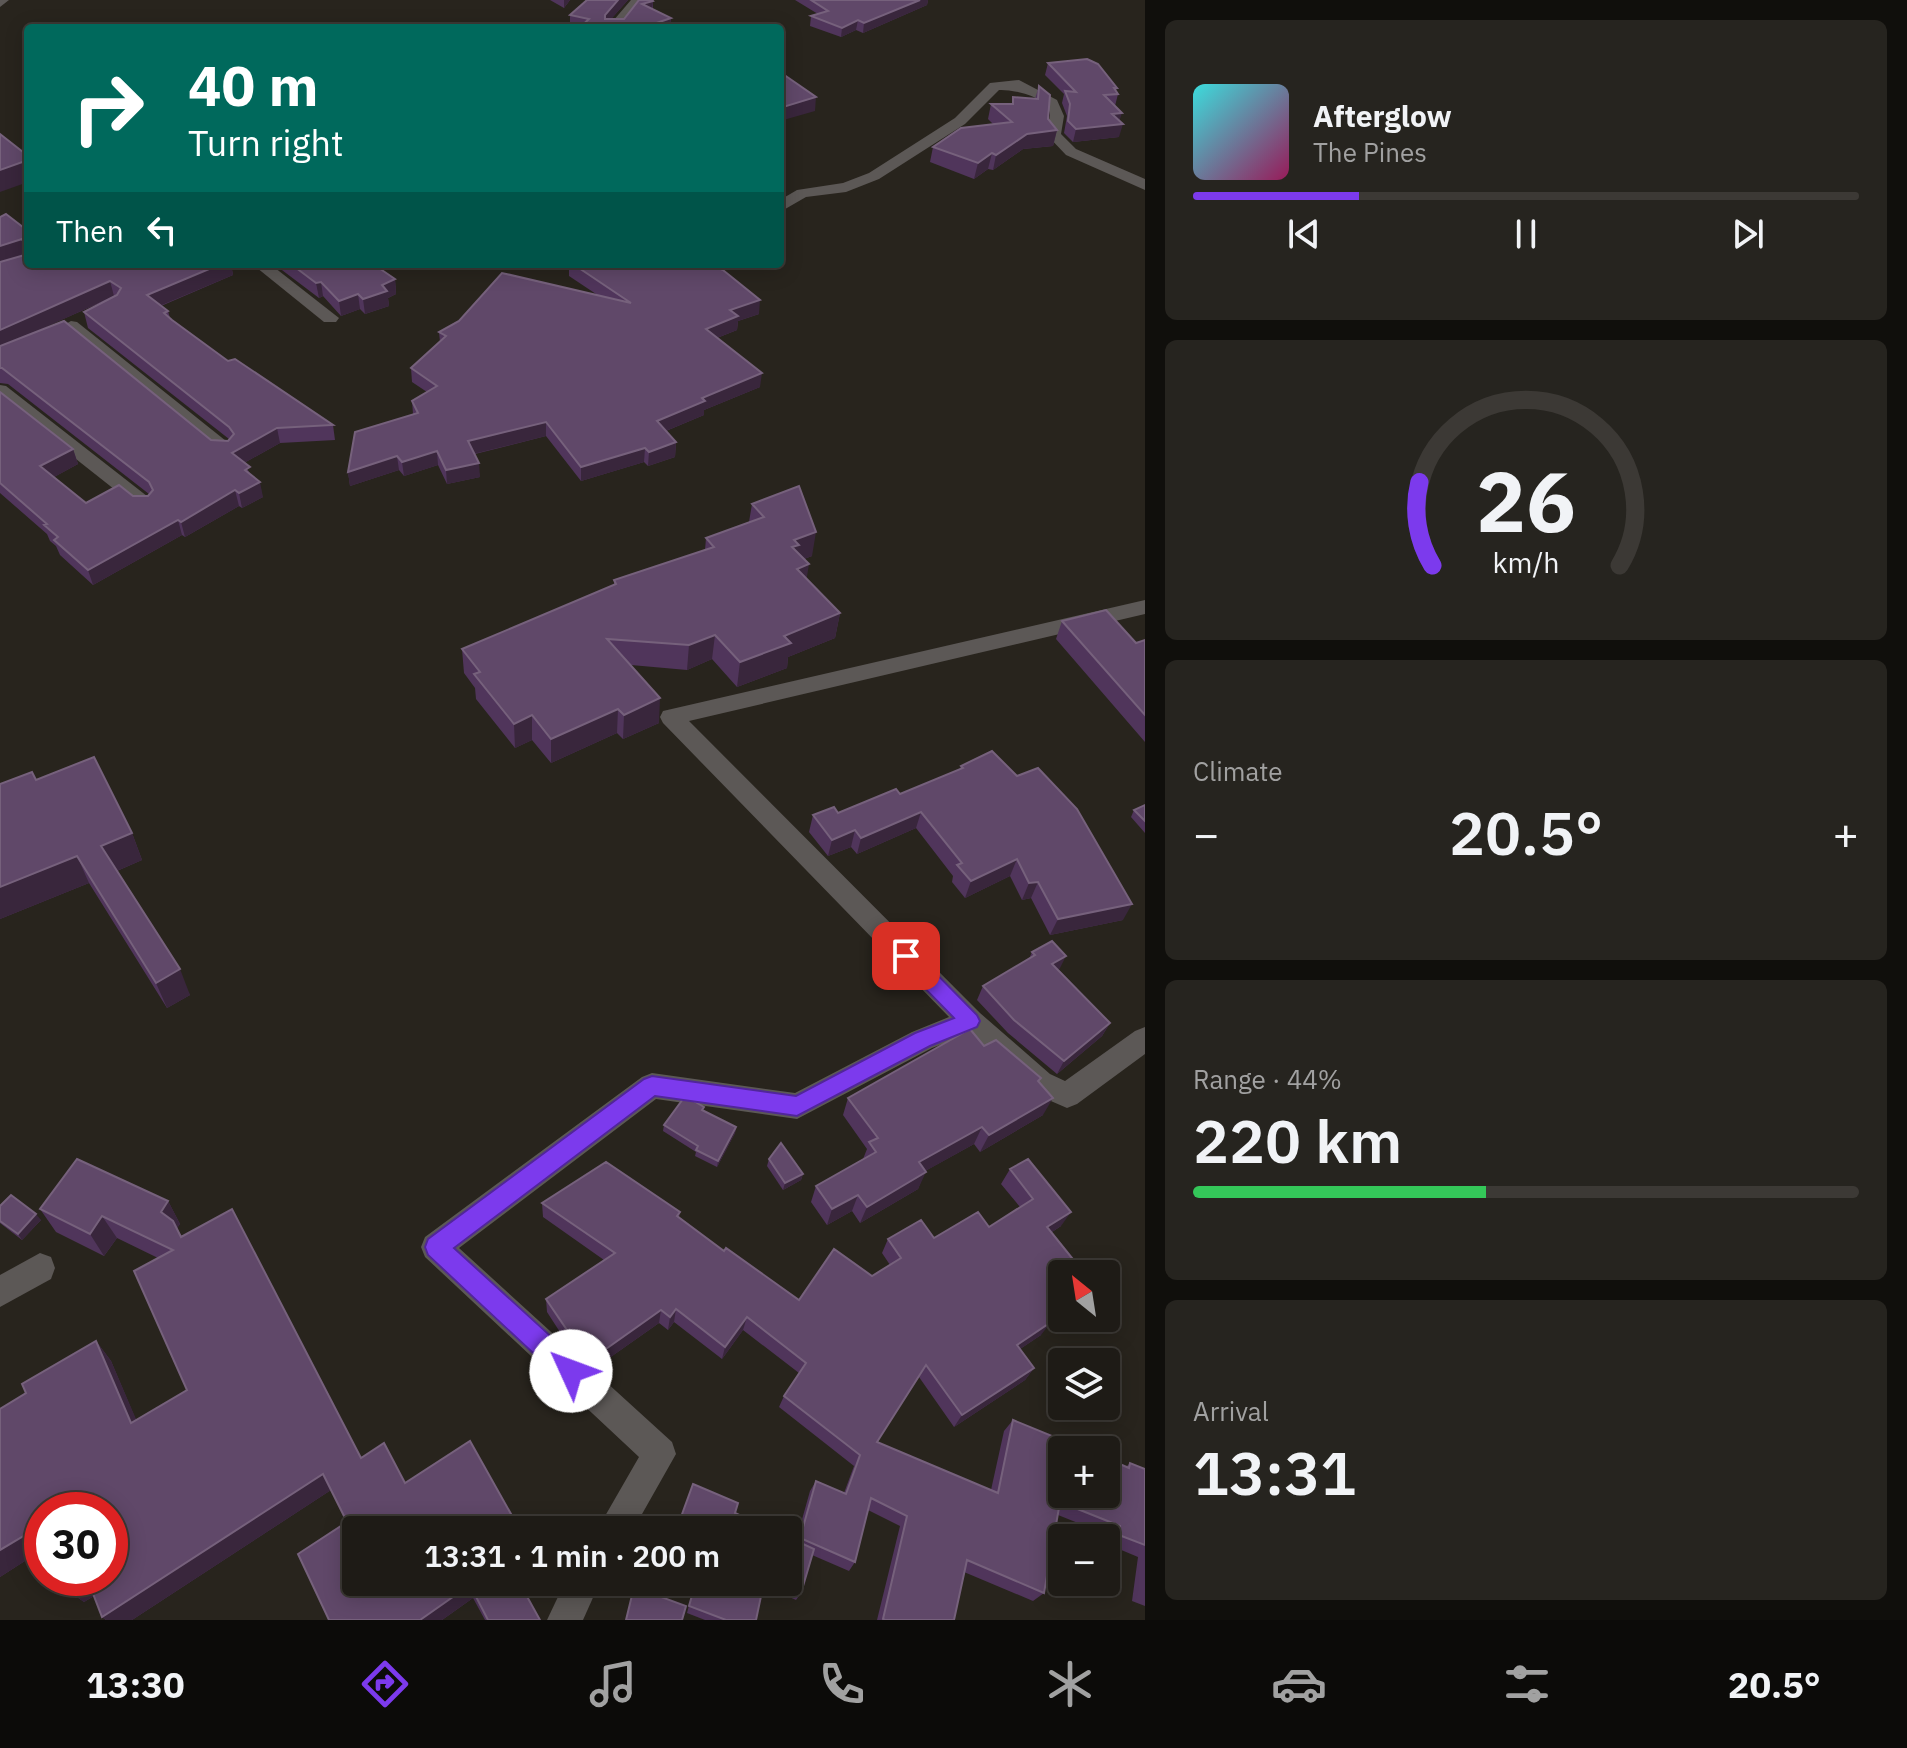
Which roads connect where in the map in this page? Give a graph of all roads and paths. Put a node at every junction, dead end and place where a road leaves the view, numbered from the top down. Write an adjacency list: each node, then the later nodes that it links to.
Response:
1 (638, 0): 2 (street)
2 (617, 24)
3 (1145, 185): 4 (street)
4 (784, 204)
5 (265, 268): 6 (street)
6 (330, 318)
7 (71, 326): 9 (street)
8 (0, 390): 10 (street)
9 (224, 449)
10 (145, 504)
11 (1145, 607): 12 (street)
12 (970, 1021): 13 (street); 16 (street)
13 (1145, 1039)
14 (40, 1268): 15 (street)
15 (0, 1292)
16 (622, 1516)
17 (576, 1596): 18 (street)
18 (565, 1620)

